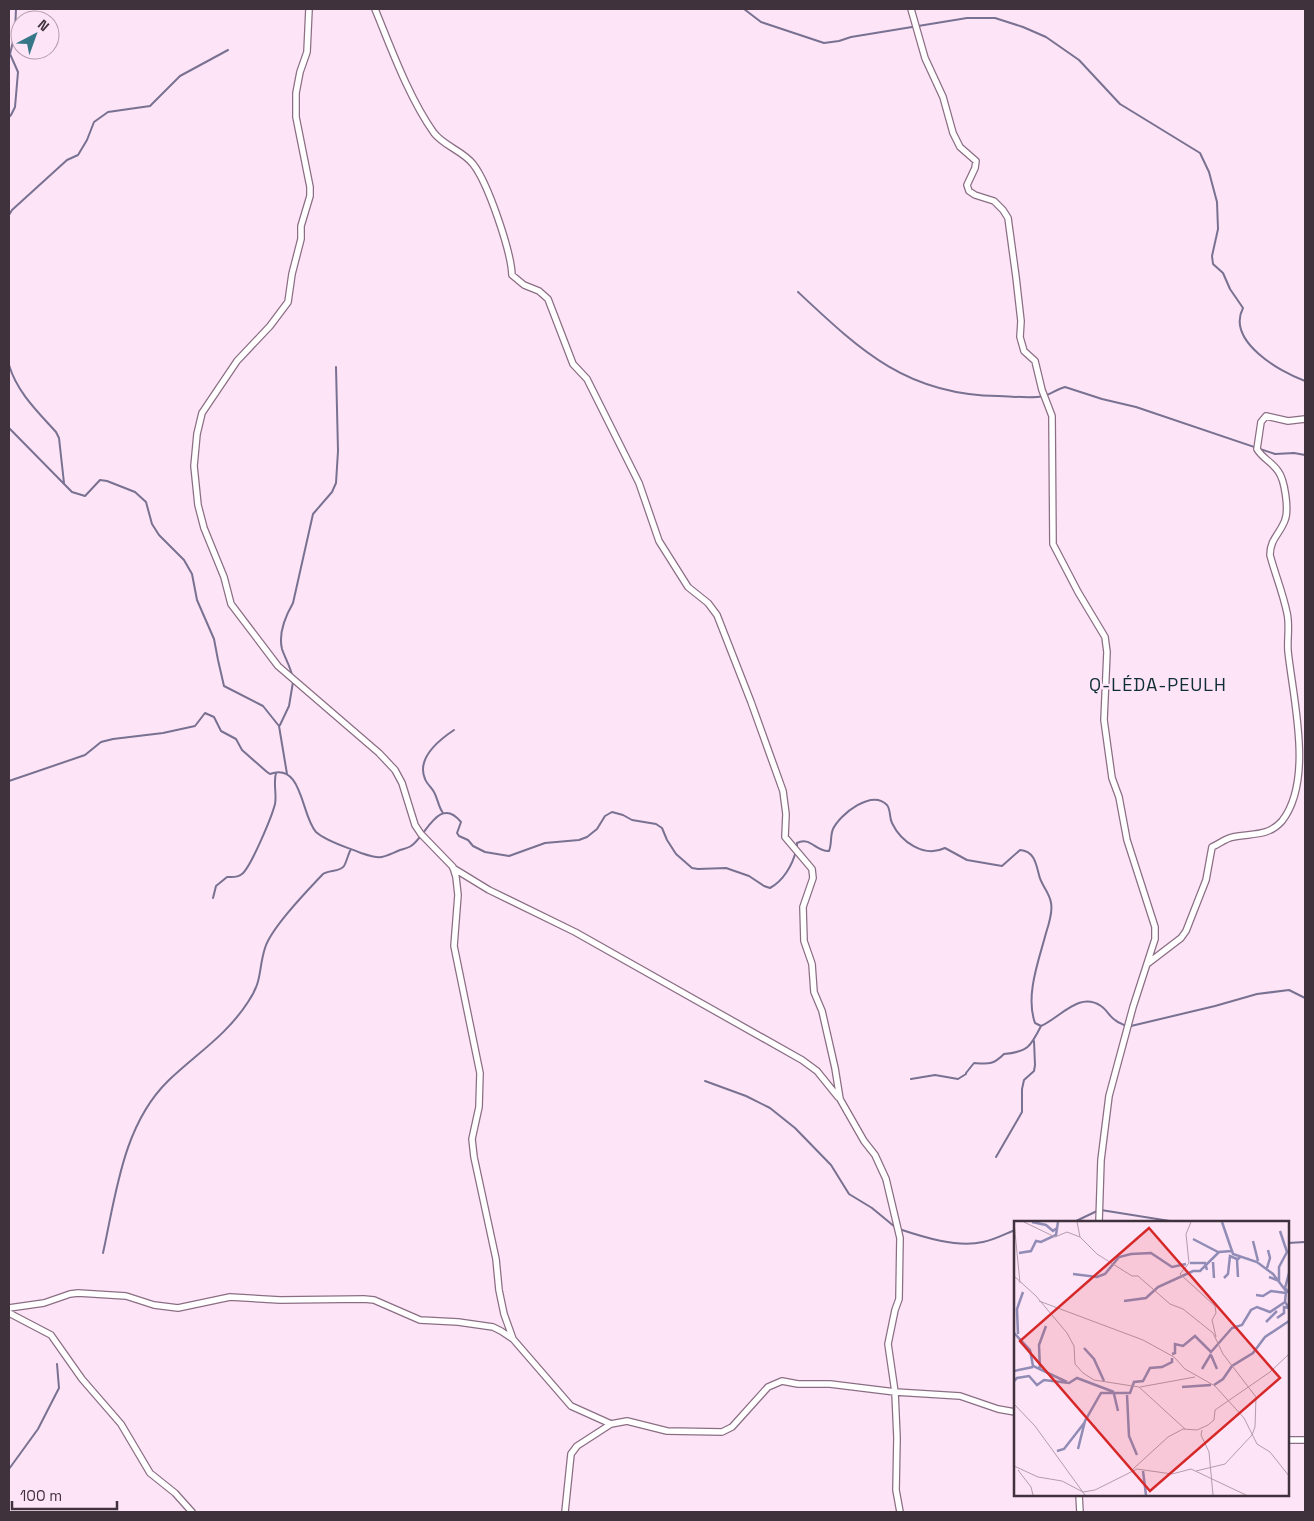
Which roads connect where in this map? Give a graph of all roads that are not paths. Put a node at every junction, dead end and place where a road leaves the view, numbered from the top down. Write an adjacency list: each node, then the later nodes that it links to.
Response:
1 (309, 9): 5 (street)
2 (375, 9): 7 (street)
3 (912, 9): 6 (street)
4 (1305, 419): 6 (street)
5 (453, 867): 7 (street); 11 (street)
6 (1147, 964): 8 (street)
7 (840, 1099): 12 (street)
8 (1099, 1221)
9 (9, 1308): 11 (street)
10 (9, 1313): 18 (street)
11 (513, 1339): 14 (street)
12 (895, 1392): 13 (street); 14 (street); 20 (street)
13 (1014, 1412)
14 (611, 1424): 19 (street)
15 (1289, 1440): 16 (street)
16 (1305, 1440)
17 (1079, 1496): 21 (street)
18 (192, 1512)
19 (565, 1512)
20 (900, 1512)
21 (1080, 1512)

